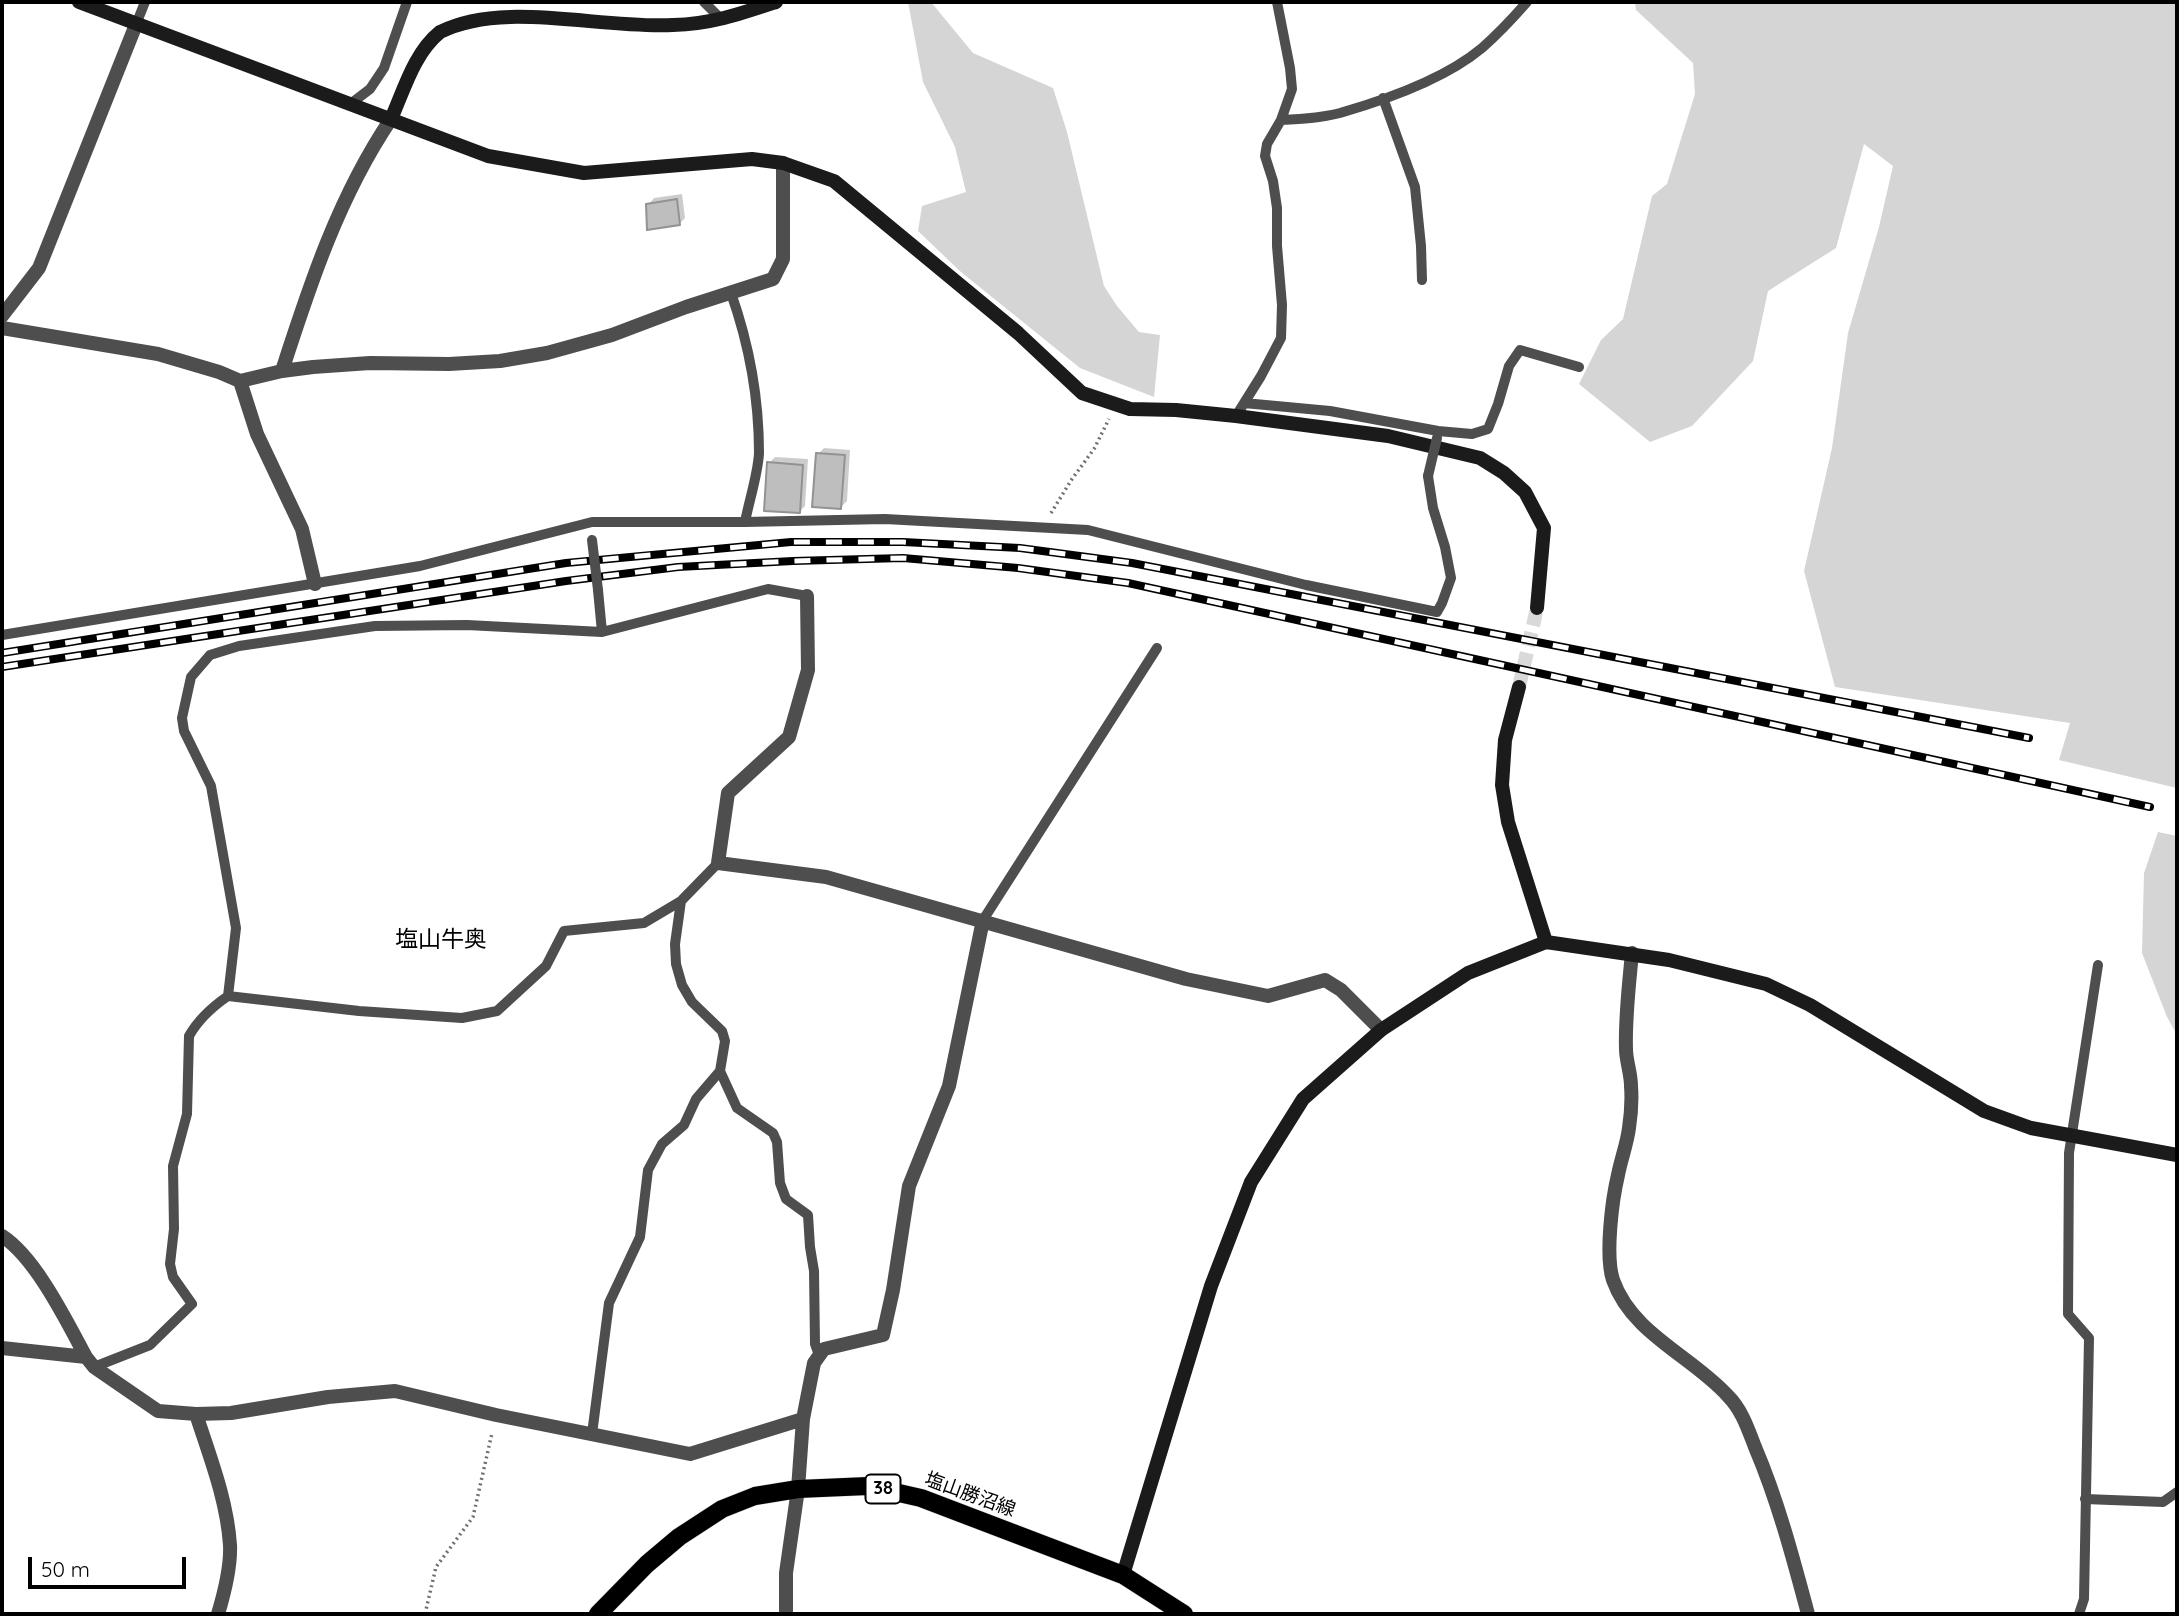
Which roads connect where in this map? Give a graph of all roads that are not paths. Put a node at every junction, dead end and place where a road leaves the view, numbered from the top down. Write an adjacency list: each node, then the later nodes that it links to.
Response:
1 (79, 2): 10 (street)
2 (145, 2): 10 (lane)
3 (407, 2): 12 (lane)
4 (704, 2): 9 (lane)
5 (715, 2): 9 (lane)
6 (776, 2): 9 (street)
7 (1277, 2): 14 (lane)
8 (1527, 2): 11 (lane)
9 (722, 20): 13 (street)
10 (137, 22): 12 (street); 18 (street)
11 (1383, 98): 14 (lane); 16 (lane)
12 (349, 105): 13 (street)
13 (390, 119): 15 (street); 21 (street)
14 (1281, 120): 23 (lane)
15 (783, 163): 17 (street); 23 (street)
16 (1422, 280)
17 (731, 293): 21 (street); 26 (lane)
18 (2, 316)
19 (2, 328): 22 (street)
20 (1579, 367): 24 (lane)
21 (282, 371): 22 (street)
22 (240, 381): 27 (street)
23 (1240, 410): 24 (lane); 29 (street)
24 (1438, 435): 26 (lane, bridge)
25 (593, 522): 26 (lane); 27 (lane); 30 (lane, bridge)
26 (745, 522)
27 (314, 584): 31 (lane)
28 (807, 596): 30 (lane); 34 (street)
29 (1537, 608)
30 (602, 632): 40 (lane)
31 (2, 635)
32 (1157, 648): 36 (lane)
33 (1519, 687): 37 (street)
34 (718, 863): 35 (lane); 36 (street)
35 (681, 901): 40 (lane); 42 (lane)
36 (983, 920): 41 (street); 47 (street)
37 (1546, 942): 38 (street); 41 (street)
38 (1632, 953): 43 (street); 60 (street)
39 (2098, 965): 43 (lane)
40 (228, 996): 48 (lane)
41 (1381, 1030): 55 (street)
42 (720, 1071): 47 (lane); 51 (lane)
43 (2072, 1136): 44 (street); 54 (lane)
44 (2177, 1155)
45 (2, 1237): 48 (street)
46 (2, 1348): 48 (street)
47 (819, 1355): 50 (street)
48 (90, 1362): 49 (street)
49 (196, 1415): 51 (street); 56 (street)
50 (803, 1419): 51 (street); 52 (street)
51 (592, 1434)
52 (798, 1489): 55 (main road, 塩山勝沼線 / 38); 57 (main road, 塩山勝沼線 / 38); 58 (street)
53 (2177, 1492): 54 (lane)
54 (2085, 1499): 61 (lane)
55 (1123, 1575): 59 (main road, 塩山勝沼線 / 38)
56 (218, 1614)
57 (598, 1614)
58 (786, 1614)
59 (1184, 1614)
60 (1808, 1614)
61 (2079, 1614)

